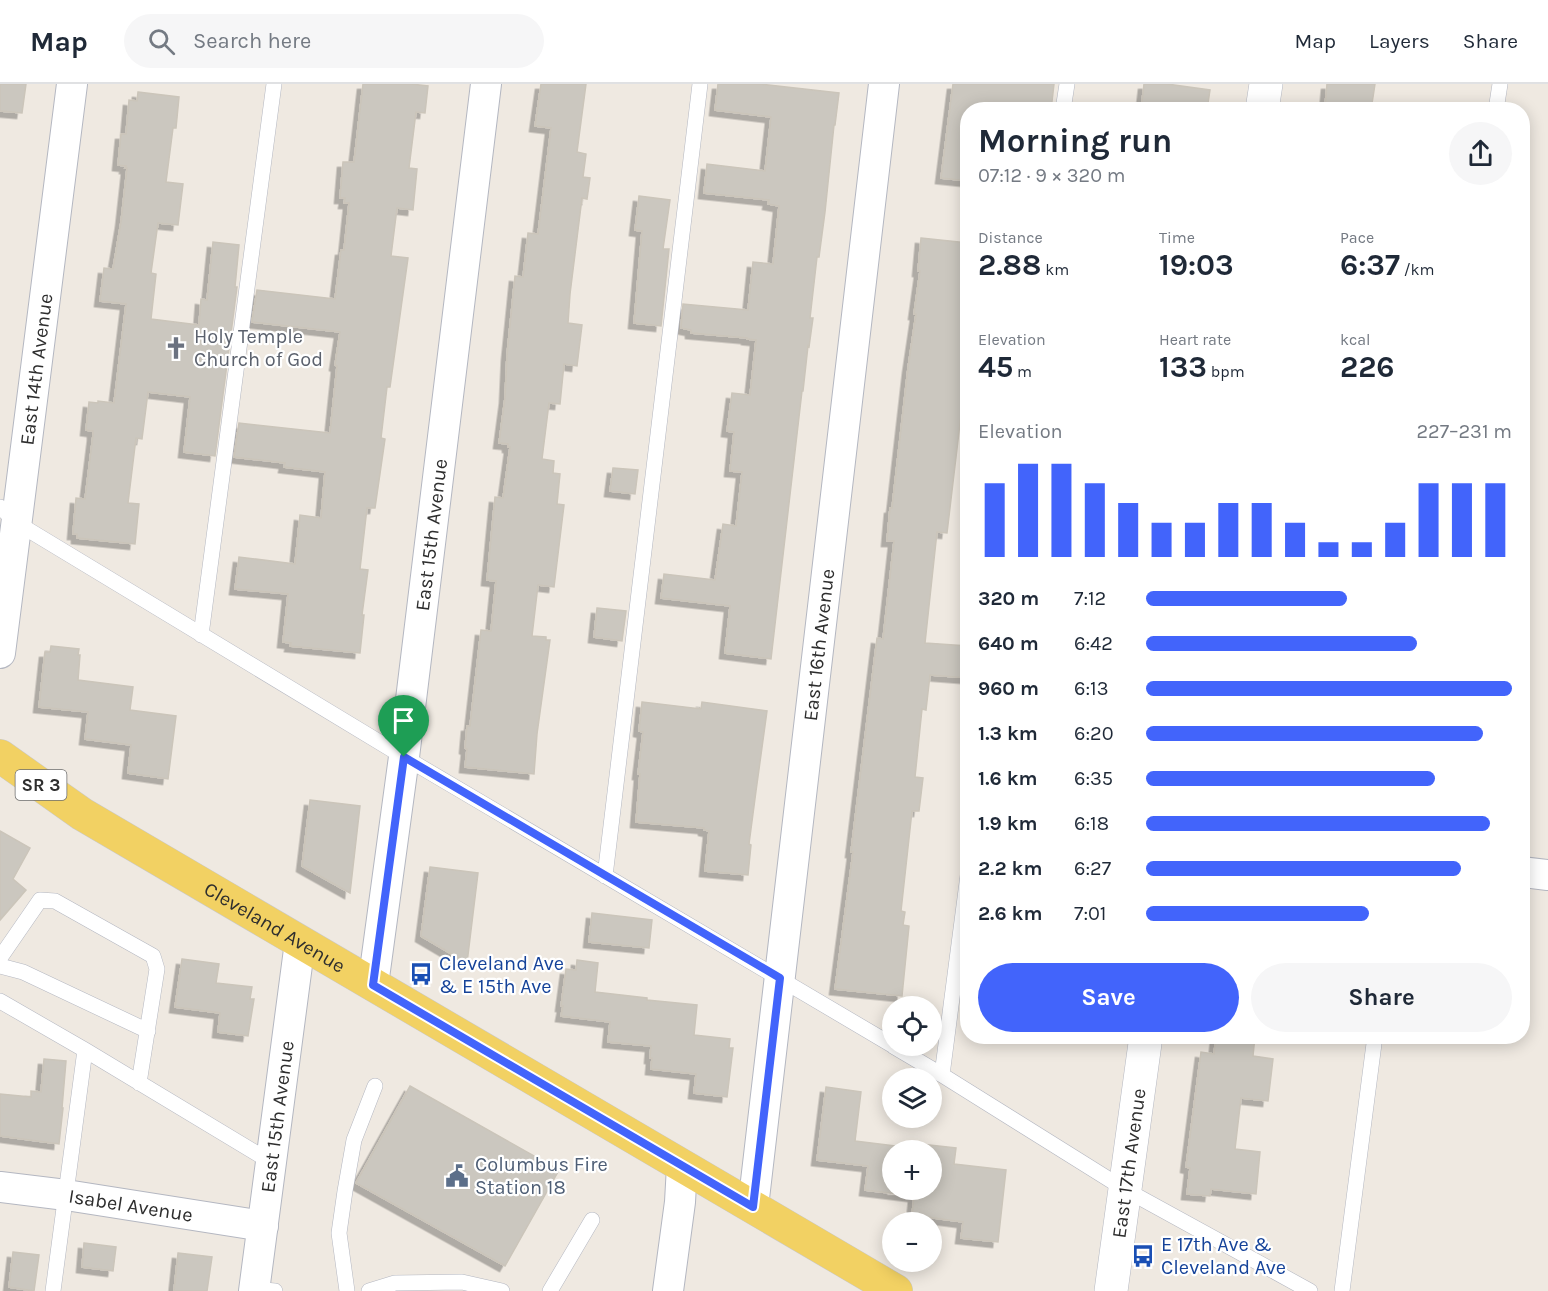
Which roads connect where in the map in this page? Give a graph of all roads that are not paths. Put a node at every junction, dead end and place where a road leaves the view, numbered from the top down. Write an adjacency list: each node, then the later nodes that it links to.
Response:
1 (72, 84): 12 (street, East 14th Avenue)
2 (274, 84): 13 (lane)
3 (486, 84): 16 (street, East 15th Avenue)
4 (700, 84): 19 (lane)
5 (884, 84): 24 (street, East 16th Avenue)
6 (1067, 84): 9 (lane)
7 (1266, 84): 10 (street)
8 (1500, 84): 11 (lane)
9 (1065, 102)
10 (1263, 102)
11 (1498, 102)
12 (9, 515): 13 (lane); 14 (street, East 14th Avenue)
13 (201, 635): 16 (lane)
14 (0, 653)
15 (0, 756): 21 (main road, Cleveland Avenue / SR 3)
16 (404, 757): 19 (lane); 25 (street, East 15th Avenue)
17 (1530, 873): 18 (street)
18 (1548, 875)
19 (605, 876): 24 (lane)
20 (960, 937): 34 (lane)
21 (300, 942): 25 (main road, Cleveland Avenue / SR 3); 37 (street, East 15th Avenue)
22 (0, 958): 27 (lane)
23 (0, 966): 27 (lane)
24 (780, 978): 28 (lane); 42 (street, East 16th Avenue)
25 (373, 985): 38 (main road, Cleveland Avenue / SR 3)
26 (0, 1001): 31 (lane)
27 (148, 1031): 35 (lane)
28 (882, 1038)
29 (1145, 1044): 40 (street, East 17th Avenue)
30 (1374, 1044): 56 (lane)
31 (85, 1050): 35 (lane); 41 (lane)
32 (911, 1056): 33 (lane)
33 (931, 1068)
34 (942, 1075): 40 (lane)
35 (139, 1083): 37 (lane)
36 (375, 1086): 48 (lane)
37 (271, 1162): 44 (street, East 15th Avenue)
38 (682, 1166): 42 (main road, Cleveland Avenue / SR 3); 52 (street)
39 (0, 1187): 41 (street, Isabel Avenue)
40 (1126, 1190): 54 (street, East 17th Avenue); 55 (lane)
41 (66, 1195): 44 (street, Isabel Avenue); 47 (lane)
42 (753, 1207): 53 (main road, Cleveland Avenue / SR 3)
43 (591, 1220): 51 (lane)
44 (263, 1226): 46 (street, East 15th Avenue)
45 (462, 1286): 49 (lane); 50 (lane)
46 (261, 1290)
47 (53, 1291)
48 (347, 1291)
49 (369, 1291)
50 (502, 1291)
51 (550, 1291)
52 (668, 1291)
53 (896, 1291)
54 (1111, 1291)
55 (1310, 1291)
56 (1342, 1291)

